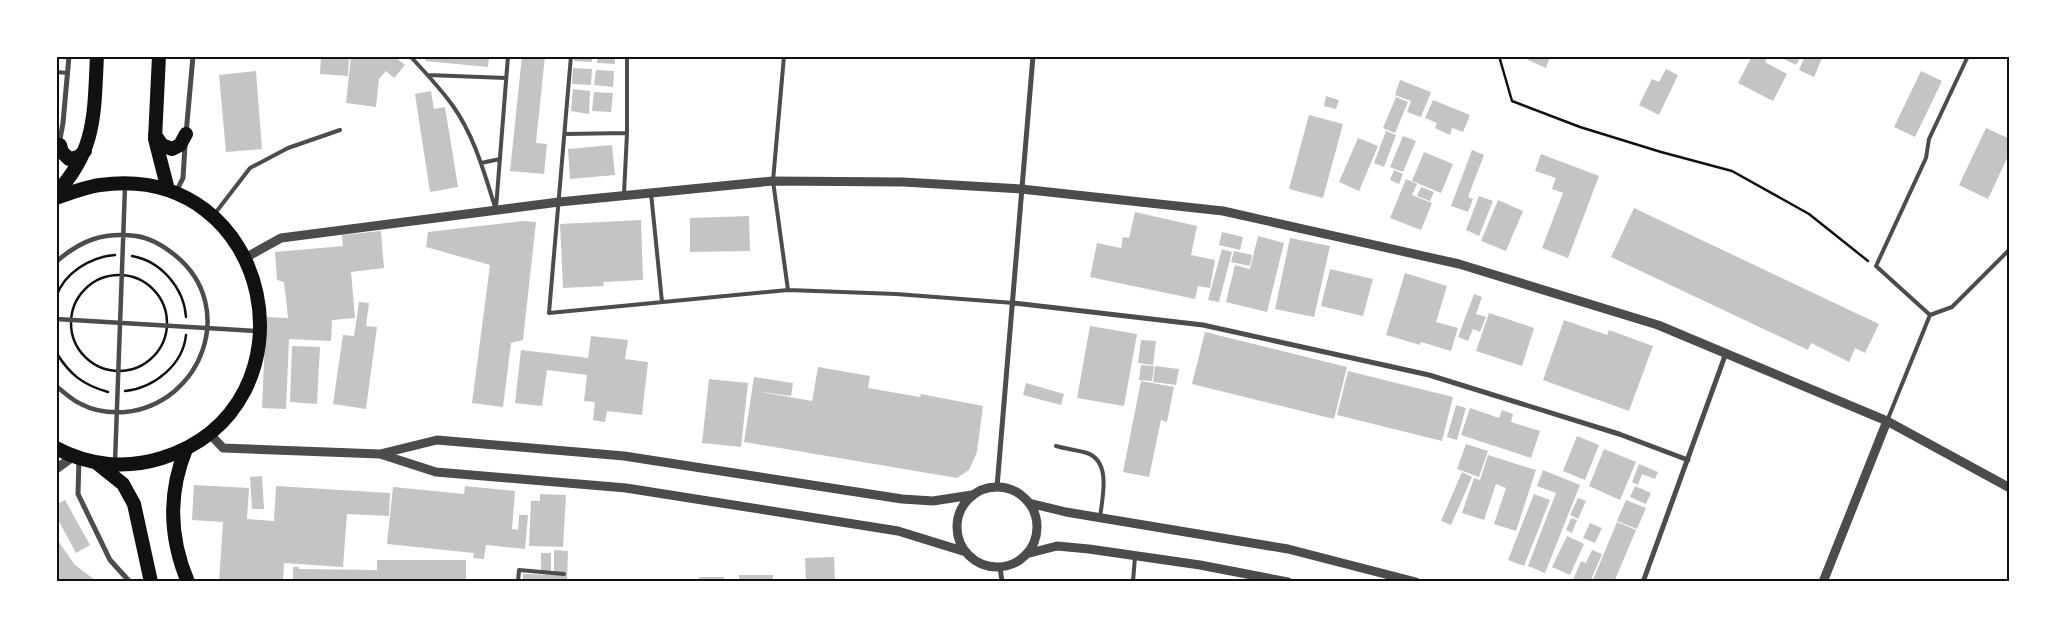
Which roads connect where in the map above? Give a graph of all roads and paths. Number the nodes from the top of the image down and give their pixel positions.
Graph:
1 (69, 56) edge
2 (97, 56) edge
3 (159, 56) edge
4 (193, 56) edge
5 (410, 56) edge
6 (508, 56) edge
7 (571, 56) edge
8 (627, 56) edge
9 (784, 56) edge
10 (1033, 56) edge
11 (1499, 56) edge
12 (1968, 56) edge
13 (56, 72) edge
14 (68, 73) junction
15 (428, 75) junction
16 (506, 78) junction
17 (340, 130) dead end
18 (186, 134) junction
19 (565, 134) junction
20 (627, 134) junction
21 (155, 135) junction
22 (60, 145) junction
23 (87, 148) junction
24 (56, 160) edge
25 (500, 160) junction
26 (481, 163) junction
27 (773, 181) junction
28 (125, 183) junction
29 (1021, 189) junction
30 (172, 191) junction
31 (56, 193) edge
32 (651, 193) junction
33 (624, 195) junction
34 (56, 198) edge
35 (559, 202) junction
36 (496, 210) junction
37 (213, 216) junction
38 (123, 234) junction
39 (2010, 249) edge
40 (122, 255) junction
41 (245, 258) junction
42 (56, 262) edge
43 (1876, 266) junction
44 (788, 290) junction
45 (56, 297) edge
46 (662, 302) junction
47 (1014, 303) junction
48 (1930, 315) junction
49 (56, 319) edge
50 (120, 323) junction
51 (186, 327) junction
52 (207, 328) junction
53 (261, 331) junction
54 (185, 340) dead end
55 (1726, 353) junction
56 (56, 386) edge
57 (117, 413) junction
58 (1887, 422) junction
59 (209, 432) junction
60 (1056, 446) dead end
61 (56, 448) edge
62 (186, 449) junction
63 (380, 454) junction
64 (76, 457) junction
65 (1688, 460) junction
66 (98, 464) junction
67 (115, 465) junction
68 (56, 469) edge
69 (997, 487) junction
70 (2010, 488) edge
71 (972, 496) junction
72 (1029, 503) junction
73 (1100, 518) junction
74 (966, 552) junction
75 (1026, 554) junction
76 (1135, 556) junction
77 (1000, 567) junction
78 (564, 574) dead end
79 (129, 581) edge
80 (151, 582) edge
81 (188, 582) edge
82 (518, 582) edge
83 (1002, 582) edge
84 (1132, 582) edge
85 (1288, 582) edge
86 (1416, 582) edge
87 (1643, 582) edge
88 (1824, 582) edge

1 - 14 street
2 - 23 highway
3 - 21 highway
4 - 18 street
5 - 15 lane
6 - 16 lane
7 - 19 lane
8 - 20 lane
9 - 27 lane
10 - 29 street
11 - 43 path
12 - 43 lane
13 - 14 lane
14 - 22 street
15 - 16 lane
15 - 26 lane
16 - 25 lane
17 - 37 lane
18 - 21 highway
18 - 30 street
19 - 20 lane
19 - 35 lane
20 - 33 lane
21 - 30 highway
22 - 23 highway
22 - 24 street
23 - 31 highway
25 - 26 lane
25 - 36 lane
26 - 36 lane
27 - 29 street
27 - 32 street
27 - 44 lane
28 - 30 highway
28 - 34 highway
28 - 38 street
29 - 47 street
29 - 55 street
30 - 37 highway
32 - 33 street
32 - 46 lane
33 - 35 street
35 - 36 street
35 - 46 lane
36 - 41 street
37 - 41 highway
38 - 40 street
38 - 42 street
38 - 52 street
39 - 48 lane
40 - 45 path
40 - 50 street
40 - 51 path
41 - 53 highway
43 - 48 lane
44 - 46 lane
44 - 47 lane
47 - 65 street
47 - 69 street
48 - 58 lane
49 - 50 street
50 - 51 street
50 - 57 street
51 - 52 street
51 - 54 path
52 - 53 street
52 - 57 street
53 - 59 highway
55 - 58 street
55 - 65 street
56 - 57 street
57 - 67 street
58 - 70 street
58 - 88 street
59 - 62 highway
59 - 63 street
60 - 73 lane
61 - 64 highway
62 - 67 highway
62 - 81 highway
63 - 71 street
63 - 74 street
64 - 66 highway
64 - 68 street
64 - 79 street
65 - 87 street
66 - 67 highway
66 - 80 highway
69 - 71 street
69 - 72 street
71 - 74 street
72 - 73 street
72 - 75 street
73 - 86 street
74 - 77 street
75 - 76 street
75 - 77 street
76 - 84 lane
76 - 85 street
77 - 83 street
78 - 82 lane

